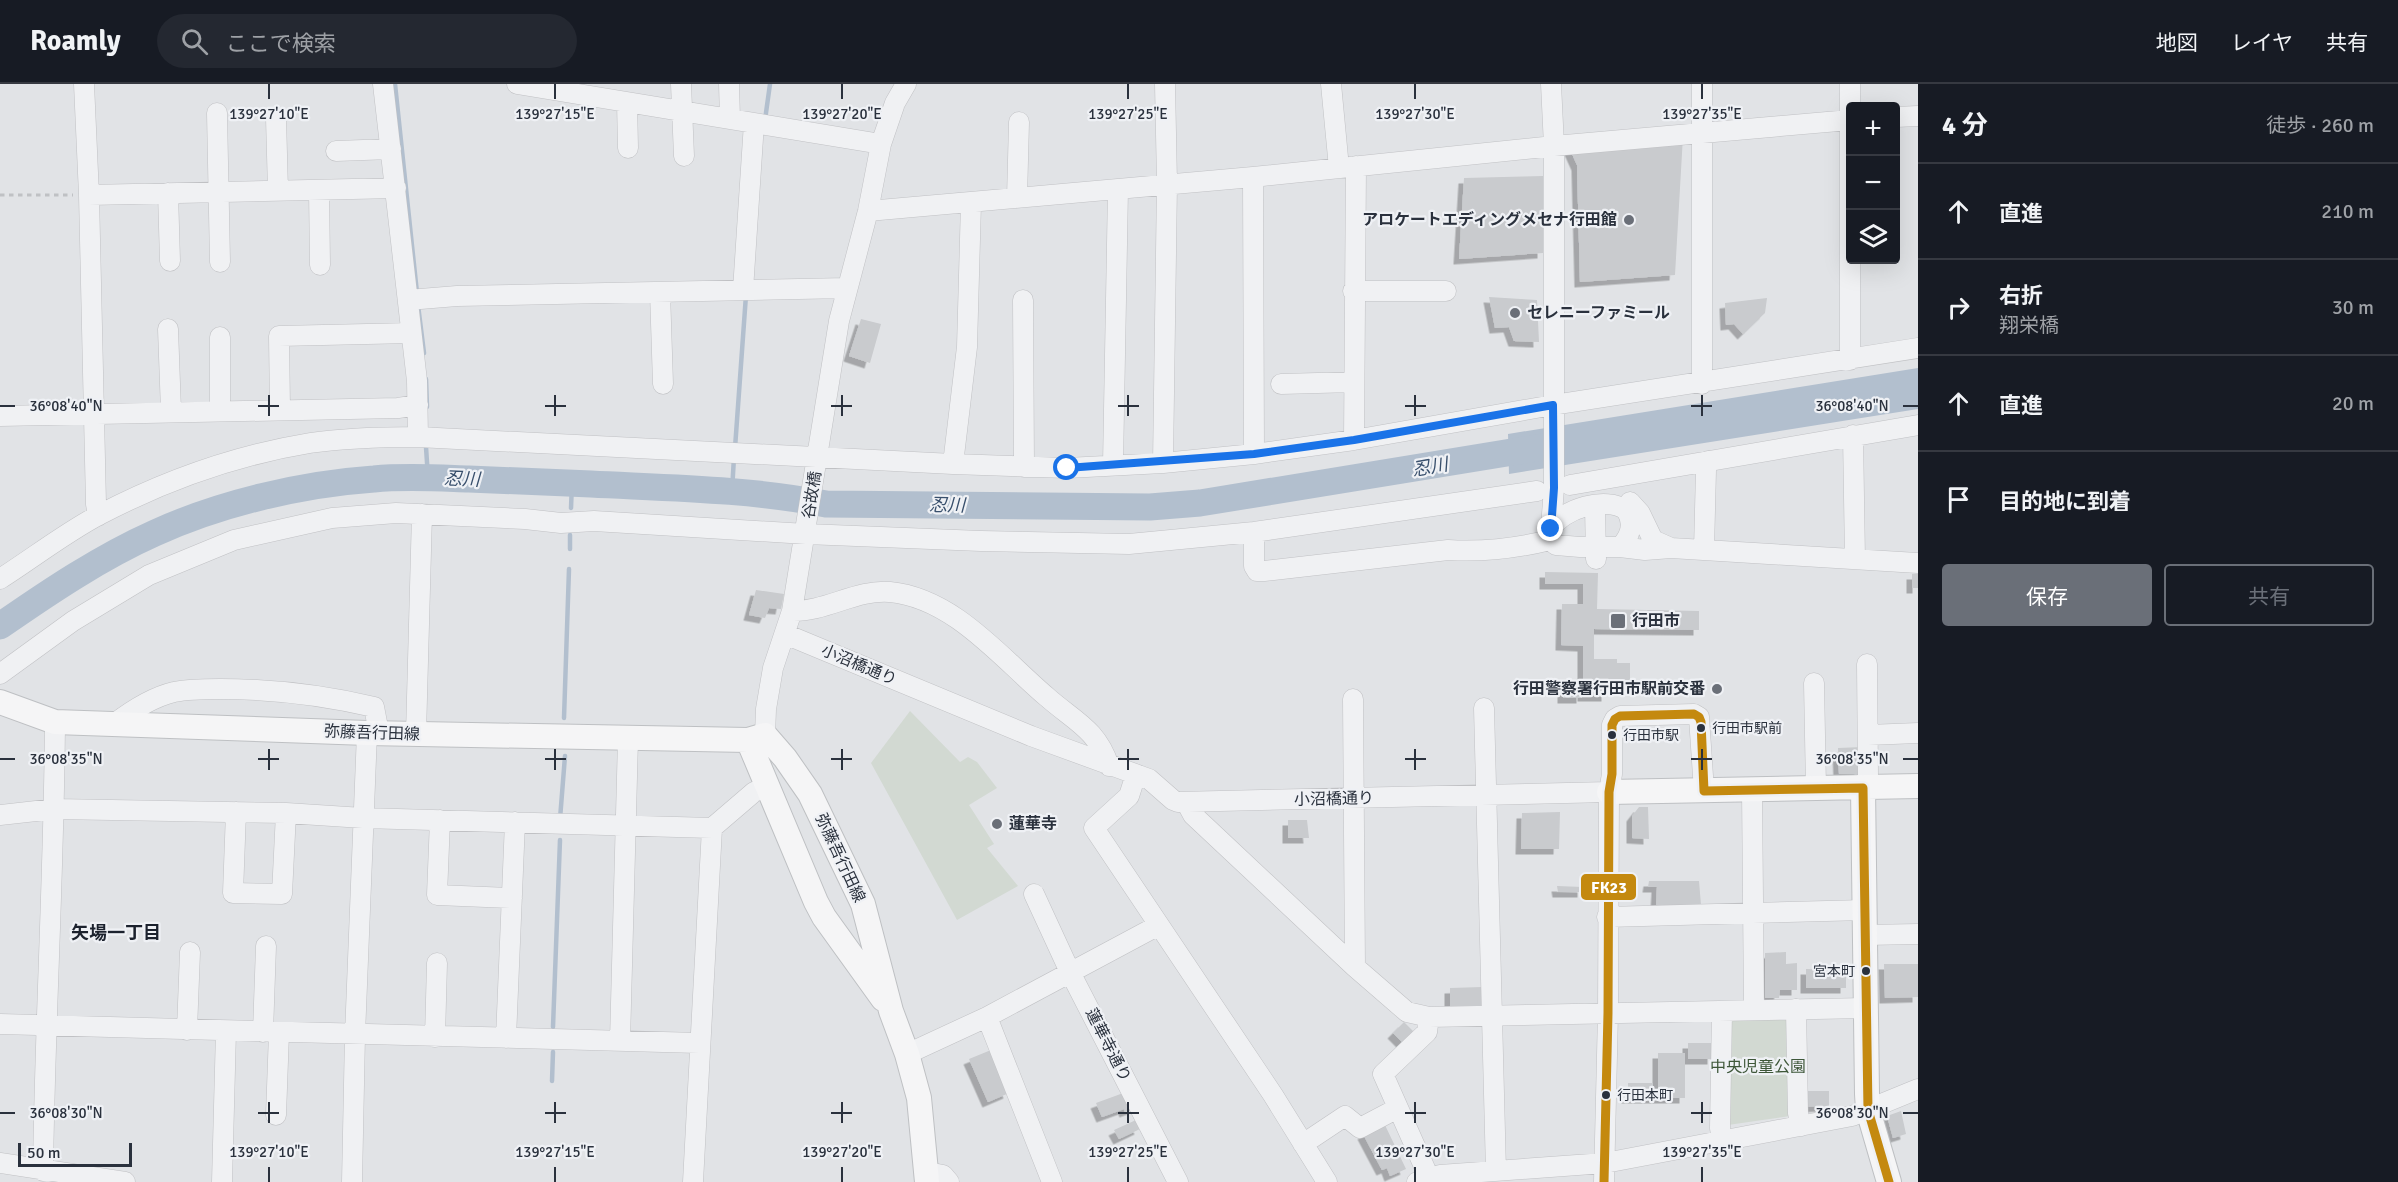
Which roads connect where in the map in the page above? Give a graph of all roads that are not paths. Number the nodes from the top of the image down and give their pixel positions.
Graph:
1 (84, 84) edge
2 (383, 84) edge
3 (517, 84) edge
4 (681, 84) edge
5 (729, 84) edge
6 (906, 84) edge
7 (1165, 84) edge
8 (1331, 84) edge
9 (1551, 84) edge
10 (1702, 84) edge
11 (1850, 84) edge
12 (582, 89) edge
13 (627, 102) junction
14 (1850, 102) edge
15 (682, 111) junction
16 (217, 112) dead end
17 (1918, 116) edge
18 (1900, 117) edge
19 (276, 118) dead end
20 (730, 119) junction
21 (1846, 120) edge
22 (1019, 122) dead end
23 (754, 123) junction
24 (1702, 134) junction
25 (881, 144) junction
26 (1554, 146) junction
27 (628, 148) dead end
28 (391, 149) junction
29 (336, 152) dead end
30 (684, 156) dead end
31 (1850, 156) edge
32 (1348, 167) junction
33 (1253, 177) junction
34 (1167, 183) junction
35 (396, 188) junction
36 (1118, 189) junction
37 (319, 190) junction
38 (278, 191) junction
39 (219, 192) junction
40 (168, 193) junction
41 (89, 195) junction
42 (1017, 198) junction
43 (971, 203) junction
44 (868, 211) junction
45 (170, 261) dead end
46 (220, 262) dead end
47 (321, 265) dead end
48 (847, 288) junction
49 (743, 290) junction
50 (1353, 291) junction
51 (1446, 291) dead end
52 (660, 292) junction
53 (408, 300) junction
54 (1023, 300) dead end
55 (168, 328) dead end
56 (411, 333) junction
57 (220, 338) dead end
58 (1918, 348) edge
59 (1850, 360) junction
60 (1354, 382) junction
61 (663, 384) dead end
62 (1281, 384) dead end
63 (1702, 384) junction
64 (418, 405) junction
65 (1553, 408) junction
66 (280, 409) junction
67 (220, 410) junction
68 (171, 411) junction
69 (94, 413) junction
70 (0, 416) edge
71 (1918, 424) edge
72 (1853, 435) junction
73 (418, 437) junction
74 (1354, 440) junction
75 (1254, 454) junction
76 (818, 459) junction
77 (1708, 461) junction
78 (1164, 463) junction
79 (953, 464) junction
80 (1113, 465) junction
81 (1024, 467) junction
82 (1554, 487) junction
83 (1593, 506) junction
84 (422, 514) junction
85 (98, 516) junction
86 (806, 531) junction
87 (1254, 532) junction
88 (1551, 537) junction
89 (1620, 547) junction
90 (1671, 548) junction
91 (1644, 550) junction
92 (1704, 550) junction
93 (1596, 553) junction
94 (1855, 559) junction
95 (1918, 563) edge
96 (0, 579) edge
97 (792, 612) junction
98 (785, 634) junction
99 (1867, 664) dead end
100 (0, 674) edge
101 (1814, 683) dead end
102 (1353, 699) dead end
103 (0, 702) edge
104 (1484, 708) dead end
105 (55, 722) junction
106 (114, 724) junction
107 (373, 733) junction
108 (1918, 733) edge
109 (416, 734) junction
110 (1868, 735) junction
111 (757, 737) junction
112 (628, 740) junction
113 (1109, 766) junction
114 (1136, 774) junction
115 (767, 786) junction
116 (1918, 786) edge
117 (1816, 788) junction
118 (1863, 788) junction
119 (1752, 790) junction
120 (1704, 791) junction
121 (1609, 792) junction
122 (1485, 795) junction
123 (1354, 799) junction
124 (1186, 802) junction
125 (54, 809) junction
126 (236, 812) junction
127 (286, 813) junction
128 (0, 815) edge
129 (363, 818) junction
130 (440, 820) junction
131 (515, 822) junction
132 (626, 825) junction
133 (712, 828) junction
134 (1034, 894) dead end
135 (512, 898) junction
136 (1865, 910) junction
137 (1752, 914) junction
138 (1607, 917) junction
139 (1159, 925) junction
140 (1918, 934) edge
141 (1865, 935) junction
142 (266, 946) dead end
143 (190, 952) dead end
144 (437, 963) dead end
145 (1355, 967) junction
146 (1070, 972) junction
147 (1866, 1008) junction
148 (1796, 1009) junction
149 (1754, 1010) junction
150 (891, 1011) junction
151 (1722, 1011) junction
152 (1608, 1013) junction
153 (1492, 1016) junction
154 (987, 1017) junction
155 (1429, 1017) junction
156 (0, 1024) edge
157 (45, 1025) junction
158 (187, 1030) junction
159 (226, 1031) junction
160 (271, 1032) junction
161 (355, 1035) junction
162 (435, 1037) junction
163 (506, 1038) junction
164 (620, 1041) junction
165 (699, 1043) junction
166 (907, 1054) junction
167 (1918, 1089) edge
168 (1398, 1108) junction
169 (1868, 1110) junction
170 (276, 1115) dead end
171 (1801, 1126) junction
172 (1722, 1140) junction
173 (1303, 1144) junction
174 (0, 1163) edge
175 (43, 1171) junction
176 (1496, 1171) junction
177 (1604, 1173) edge
178 (927, 1177) edge
179 (1426, 1181) edge
180 (125, 1182) edge
181 (222, 1182) edge
182 (352, 1182) edge
183 (693, 1182) edge
184 (949, 1182) edge
185 (1052, 1182) edge
186 (1178, 1182) edge
187 (1327, 1182) edge
188 (1889, 1182) edge

1 - 41 street
2 - 28 street
3 - 12 street
4 - 15 street
5 - 20 street
6 - 25 street, 谷故橋
7 - 34 street
8 - 32 street
9 - 26 street
10 - 24 street
11 - 14 street
12 - 13 street
13 - 15 street
13 - 27 street
15 - 20 street
15 - 30 street
16 - 39 street
17 - 18 street
19 - 38 street
20 - 23 street
21 - 24 street
22 - 42 street
23 - 25 street
23 - 49 street
24 - 26 street
24 - 63 street
25 - 44 street, 谷故橋
26 - 32 street
26 - 65 street
28 - 29 street
28 - 35 street
31 - 59 street
32 - 33 street
32 - 50 street
33 - 34 street
33 - 75 street
34 - 36 street
34 - 78 street
35 - 37 street
35 - 53 street
36 - 42 street
36 - 80 street
37 - 38 street
37 - 47 street
38 - 39 street
39 - 40 street
39 - 46 street
40 - 41 street
40 - 45 street
41 - 69 street
42 - 43 street
43 - 44 street
43 - 79 street
44 - 48 street, 谷故橋
48 - 49 street
48 - 76 street, 谷故橋
49 - 52 street
50 - 51 street
50 - 60 street
52 - 53 street
52 - 61 street
53 - 56 street
54 - 81 street
55 - 68 street
56 - 64 street
56 - 66 street
57 - 67 street
58 - 59 street
59 - 63 street
60 - 62 street
60 - 74 street
63 - 65 street
64 - 66 street
64 - 73 street
65 - 74 street
65 - 82 street
66 - 67 street
67 - 68 street
68 - 69 street
69 - 70 street
69 - 85 street
71 - 72 street
72 - 77 street
72 - 94 street
73 - 76 street
73 - 85 street
74 - 75 street
75 - 78 street
76 - 79 street
76 - 86 street, 谷故橋
77 - 82 street
77 - 92 street
78 - 80 street
79 - 81 street
80 - 81 street
82 - 83 street
82 - 87 street
82 - 88 street
83 - 88 street
83 - 89 street
83 - 90 street
83 - 93 street
84 - 86 street
84 - 100 street
84 - 109 street
85 - 96 street
86 - 87 street
86 - 97 street, 谷故橋
87 - 88 street
88 - 93 street
89 - 91 street
89 - 93 street
90 - 91 street
90 - 92 street
91 - 93 street
92 - 94 street
94 - 95 street
97 - 98 street, 谷故橋
97 - 113 street
98 - 111 street, 谷故橋
98 - 113 street, 小沼橋通り
99 - 110 street
101 - 117 street
102 - 123 street
103 - 105 main road, 弥藤吾行田線
104 - 122 street
105 - 106 main road, 弥藤吾行田線
105 - 125 street
106 - 107 main road, 弥藤吾行田線
106 - 107 street
107 - 109 main road, 弥藤吾行田線
107 - 129 street
108 - 110 street
109 - 112 main road, 弥藤吾行田線
110 - 118 street
111 - 112 main road, 弥藤吾行田線
111 - 115 main road, 弥藤吾行田線
111 - 150 main road, 弥藤吾行田線
112 - 132 street
113 - 114 street, 小沼橋通り
114 - 124 street, 小沼橋通り
114 - 139 street
115 - 133 street
115 - 150 main road, 弥藤吾行田線
116 - 118 main road, 小沼橋通り
117 - 118 main road, 小沼橋通り
117 - 119 main road, 小沼橋通り
118 - 136 main road
119 - 120 main road, 小沼橋通り
119 - 137 street
120 - 121 main road, 小沼橋通り
120 - 121 street
121 - 122 street, 小沼橋通り
121 - 138 street
122 - 123 street, 小沼橋通り
122 - 153 street
123 - 124 street, 小沼橋通り
123 - 145 street
124 - 145 street
125 - 126 street
125 - 128 street
125 - 157 street
126 - 127 street
126 - 127 street
127 - 129 street
129 - 130 street
129 - 161 street
130 - 131 street
130 - 135 street
131 - 132 street
131 - 135 street
132 - 133 street
132 - 164 street
133 - 165 street
134 - 146 street, 蓮華寺通り
135 - 163 street
136 - 137 street
136 - 141 main road
137 - 138 street
137 - 149 street
138 - 152 street
139 - 146 street
139 - 173 street
140 - 141 street
141 - 147 main road
142 - 160 street
143 - 158 street
144 - 162 street
145 - 155 street
146 - 154 street
146 - 186 street, 蓮華寺通り
147 - 148 street
147 - 169 main road
148 - 149 street
148 - 171 street
149 - 151 street
150 - 166 main road, 弥藤吾行田線
151 - 152 street
151 - 172 street
152 - 153 street
152 - 177 street
153 - 155 street
153 - 176 street
154 - 166 street
154 - 185 street
155 - 168 street
156 - 157 street
157 - 158 street
157 - 175 street
158 - 159 street
159 - 160 street
159 - 181 street
160 - 161 street
160 - 170 street
161 - 162 street
161 - 182 street
162 - 163 street
163 - 164 street
164 - 165 street
165 - 183 street
166 - 178 main road, 弥藤吾行田線
167 - 169 street
168 - 173 street
168 - 179 street
169 - 171 street
169 - 188 main road
171 - 172 street
172 - 177 street
173 - 187 street
174 - 175 street
175 - 180 street
176 - 177 street
176 - 179 street
178 - 184 street

